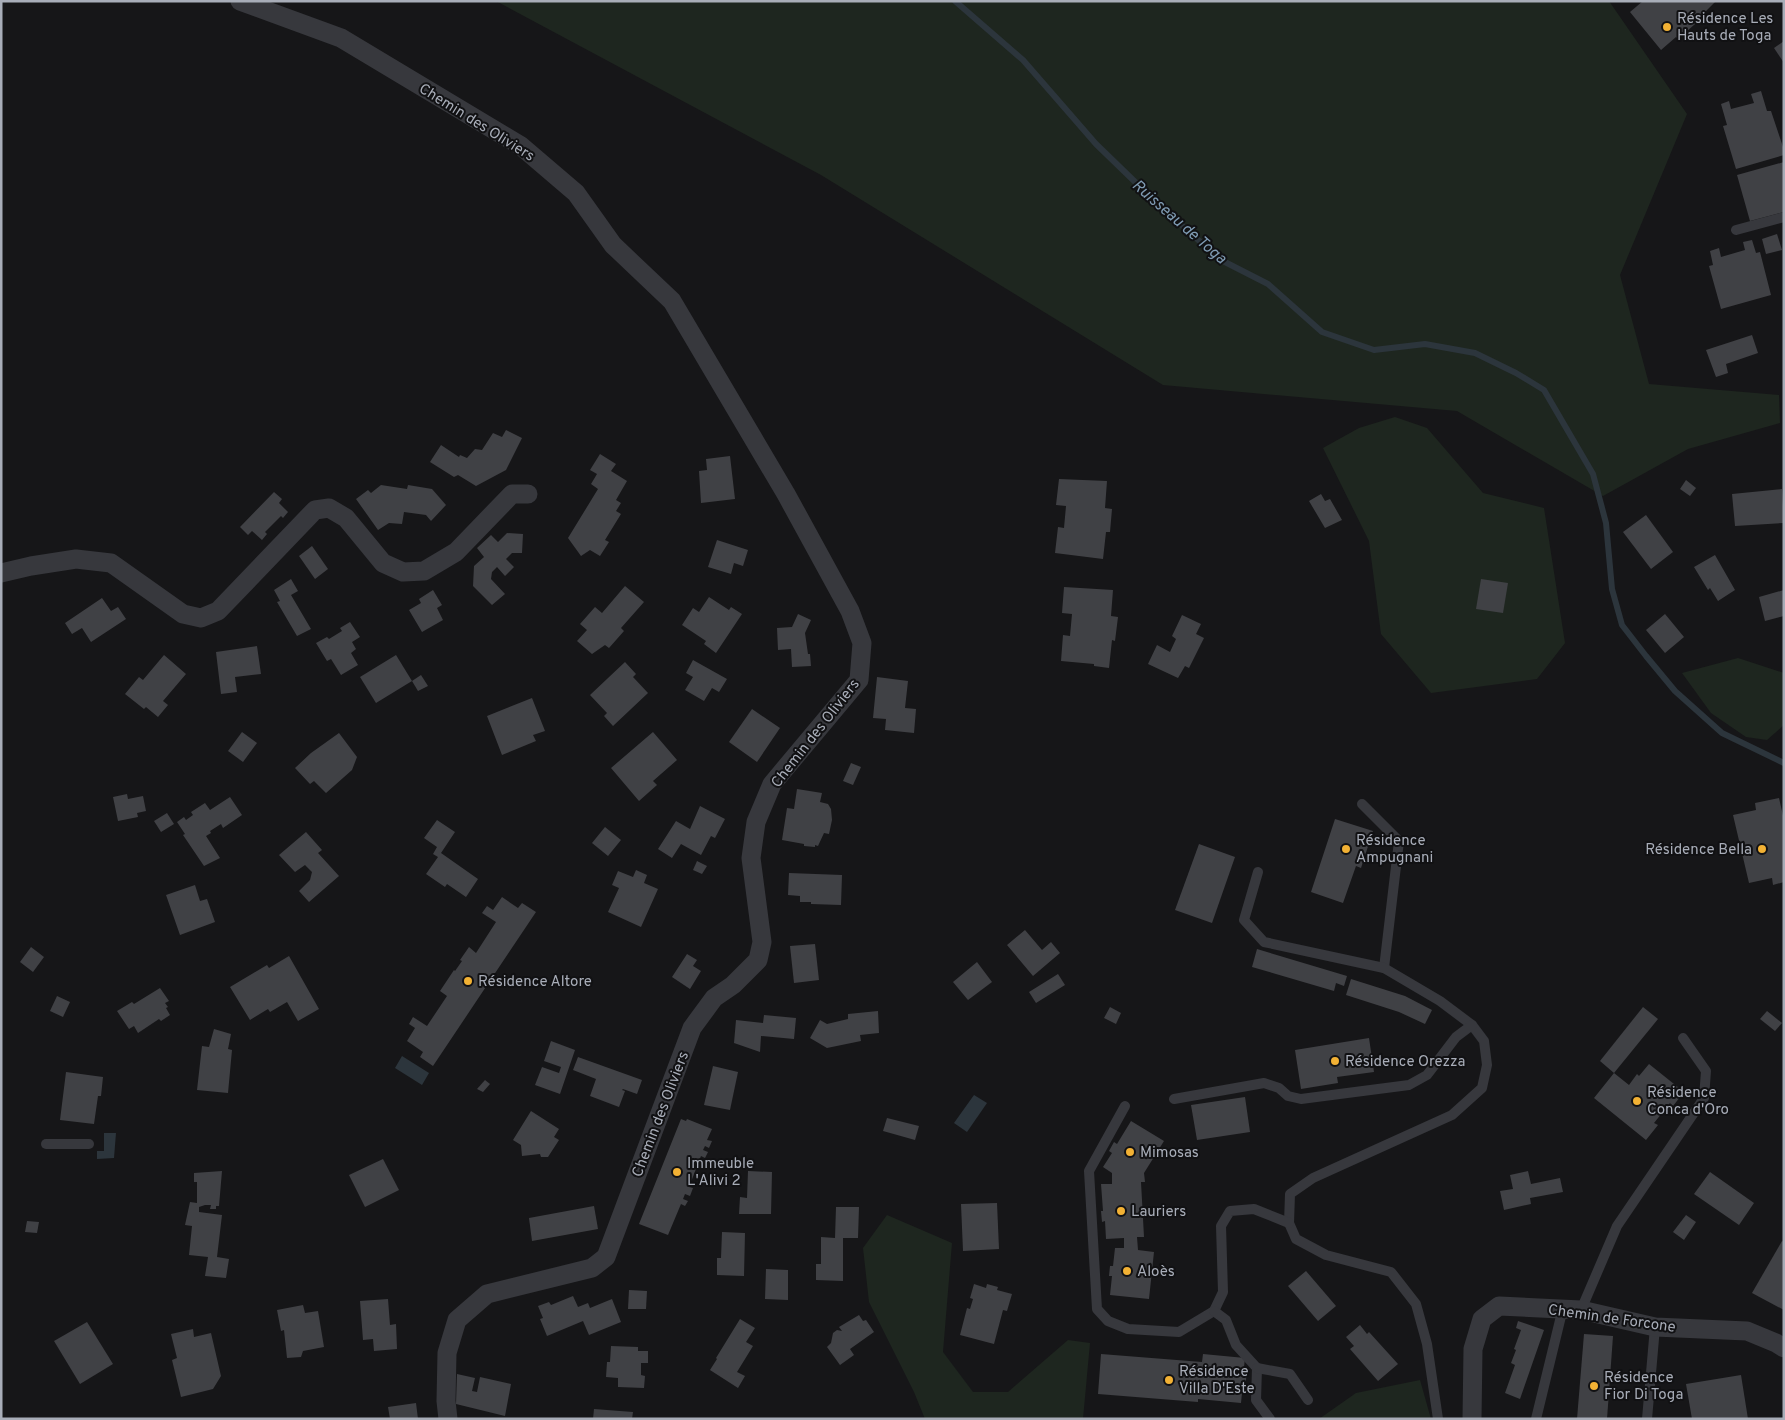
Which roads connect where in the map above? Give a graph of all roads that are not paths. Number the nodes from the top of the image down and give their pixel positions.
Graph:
1 (240, 1) edge
2 (1784, 217) edge
3 (1736, 230) dead end
4 (528, 494) dead end
5 (1, 573) edge
6 (1362, 804) dead end
7 (1258, 872) dead end
8 (1384, 968) junction
9 (1472, 1025) junction
10 (1683, 1038) dead end
11 (1174, 1099) dead end
12 (1125, 1106) dead end
13 (46, 1144) dead end
14 (89, 1144) dead end
15 (1289, 1223) junction
16 (1572, 1309) junction
17 (1214, 1311) junction
18 (1655, 1327) junction
19 (1784, 1348) edge
20 (1257, 1368) junction
21 (1308, 1400) dead end
22 (448, 1419) edge
23 (1270, 1419) edge
24 (1438, 1419) edge
25 (1472, 1419) edge
26 (1536, 1419) edge
27 (1647, 1419) edge

1 - 22 street, Chemin des Oliviers
2 - 3 lane
4 - 5 street
6 - 8 lane
7 - 8 lane
8 - 9 lane
9 - 11 lane
9 - 15 lane
10 - 16 lane
12 - 17 lane
13 - 14 lane
15 - 17 lane
15 - 24 lane
16 - 18 street, Chemin de Forcone
16 - 25 street, Chemin de Forcone
16 - 26 lane
17 - 20 lane
18 - 19 street, Chemin de Forcone
18 - 27 lane
20 - 21 lane
20 - 23 lane

